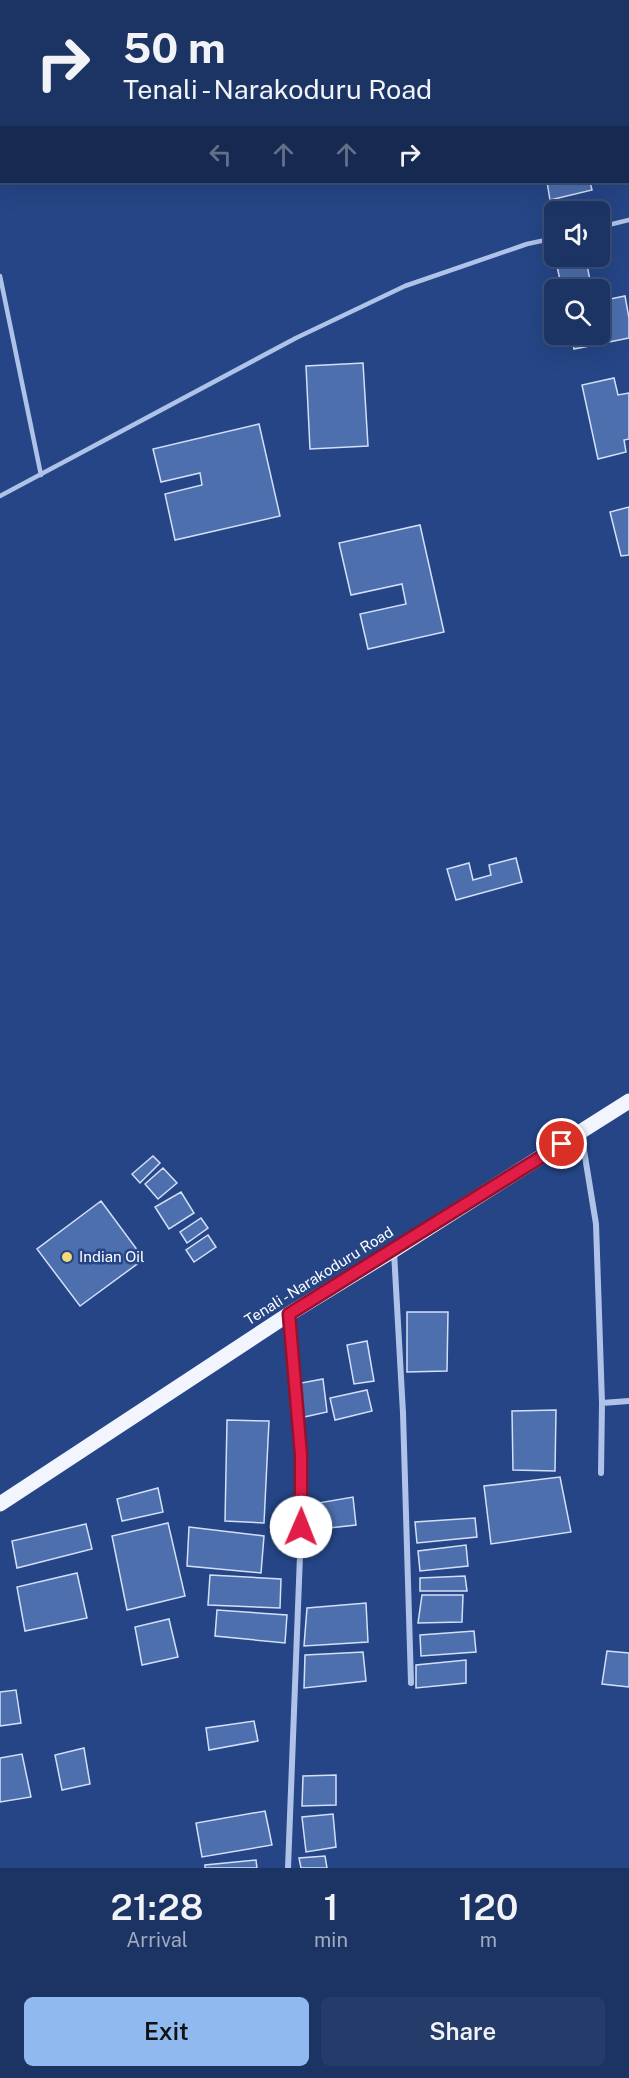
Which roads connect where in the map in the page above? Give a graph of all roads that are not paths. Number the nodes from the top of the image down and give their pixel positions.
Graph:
1 (629, 220) edge
2 (610, 225) edge
3 (544, 240) edge
4 (0, 276) edge
5 (41, 475) junction
6 (0, 496) edge
7 (629, 1101) edge
8 (581, 1132) junction
9 (394, 1250) junction
10 (289, 1314) junction
11 (629, 1401) edge
12 (602, 1403) junction
13 (601, 1473) dead end
14 (0, 1504) edge
15 (411, 1683) dead end
16 (288, 1868) edge

1 - 2 lane
3 - 5 lane
4 - 5 lane
5 - 6 lane
7 - 8 main road, Tenali - Narakoduru Road
8 - 9 main road, Tenali - Narakoduru Road
8 - 12 street
9 - 10 main road, Tenali - Narakoduru Road
9 - 15 street
10 - 14 main road, Tenali - Narakoduru Road
10 - 16 street
11 - 12 street
12 - 13 street

